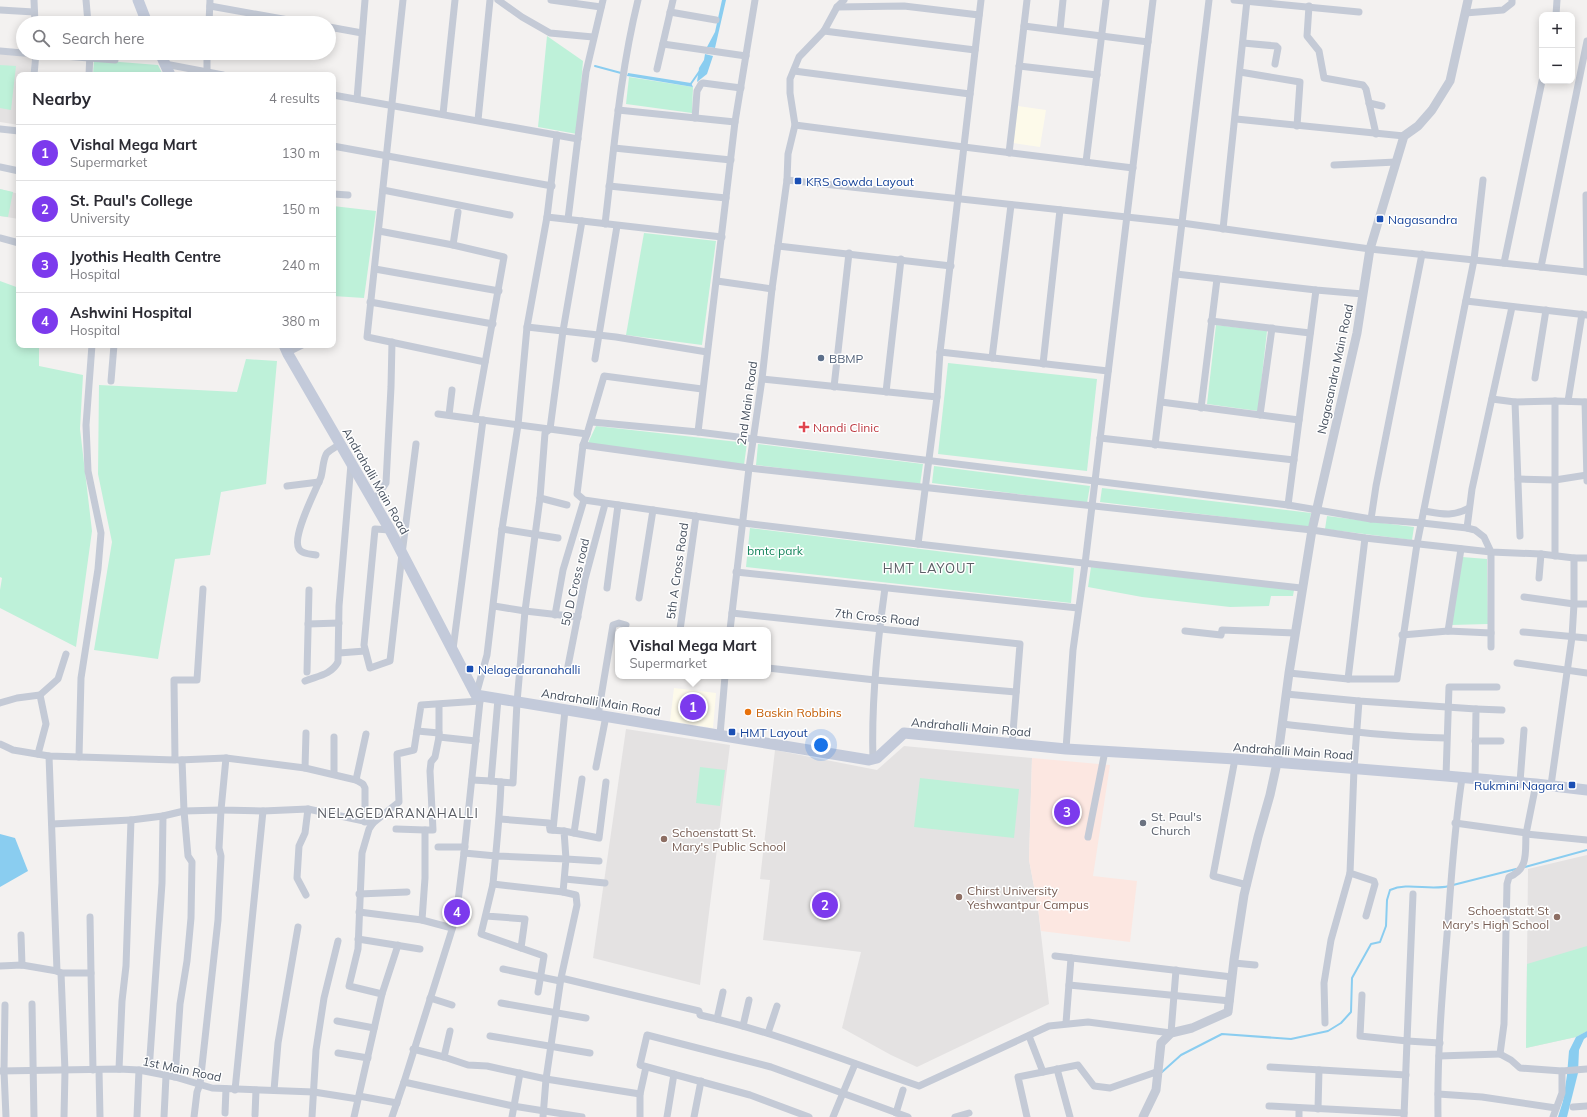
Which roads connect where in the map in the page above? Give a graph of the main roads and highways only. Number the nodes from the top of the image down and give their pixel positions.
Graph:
1 (138, 0) edge
2 (144, 16) edge
3 (163, 60) edge
4 (169, 72) edge
5 (286, 348) edge
6 (1587, 790) edge

1 - 2 main road
3 - 4 main road
5 - 6 main road, Andrahalli Main Road

